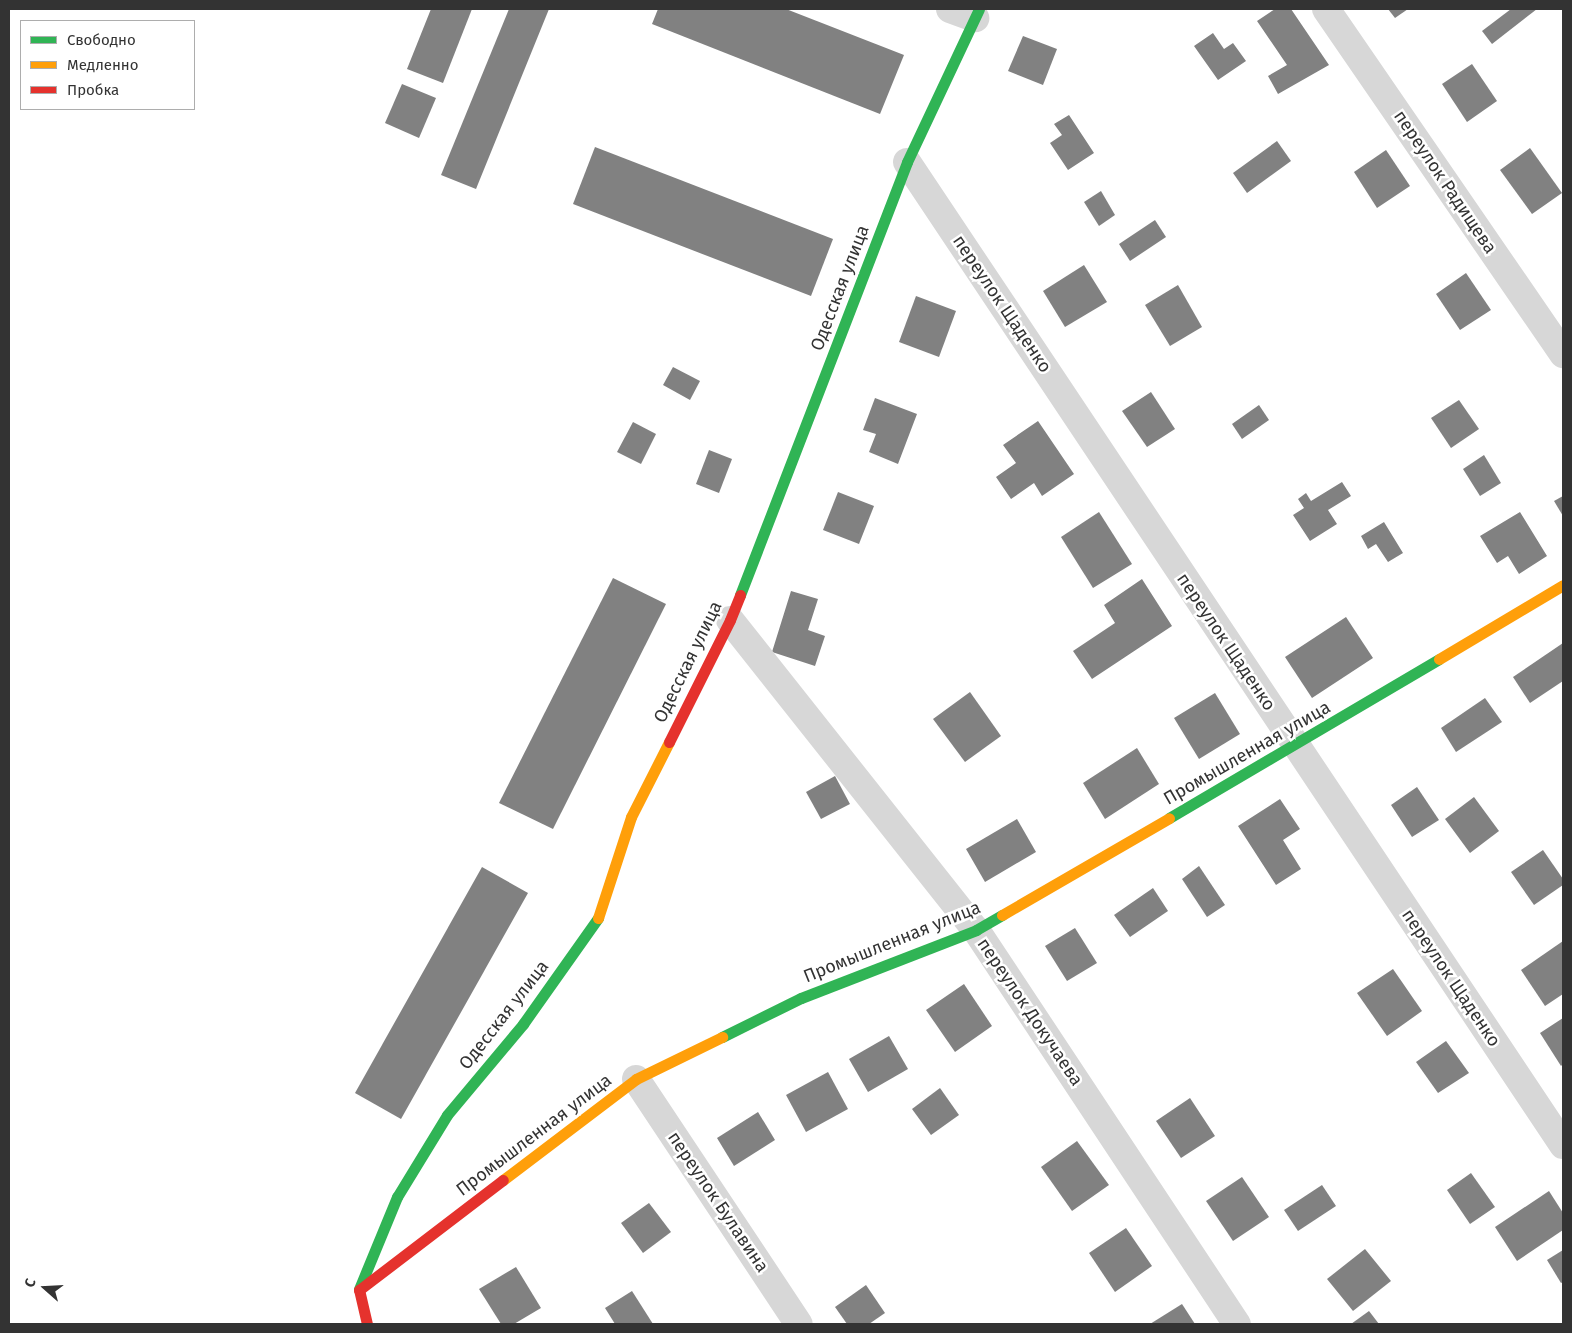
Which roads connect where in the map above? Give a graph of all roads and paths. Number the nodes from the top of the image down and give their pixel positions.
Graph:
1 (1326, 9) edge
2 (968, 12) edge
3 (907, 162) junction
4 (1563, 354) edge
5 (1563, 585) edge
6 (730, 620) junction
7 (1295, 746) junction
8 (976, 930) junction
9 (636, 1079) junction
10 (1563, 1145) edge
11 (359, 1290) junction
12 (366, 1324) edge
13 (799, 1324) edge
14 (1237, 1324) edge

1 - 4 street, переулок Радищева
2 - 3 street, Одесская улица
3 - 6 street, Одесская улица
3 - 7 street, переулок Щаденко
5 - 7 street, Промышленная улица
6 - 8 street, переулок Докучаева
6 - 11 street, Одесская улица
7 - 8 street, Промышленная улица
7 - 10 street, переулок Щаденко
8 - 9 street, Промышленная улица
8 - 14 street, переулок Докучаева
9 - 11 street, Промышленная улица
9 - 13 street, переулок Булавина
11 - 12 street

